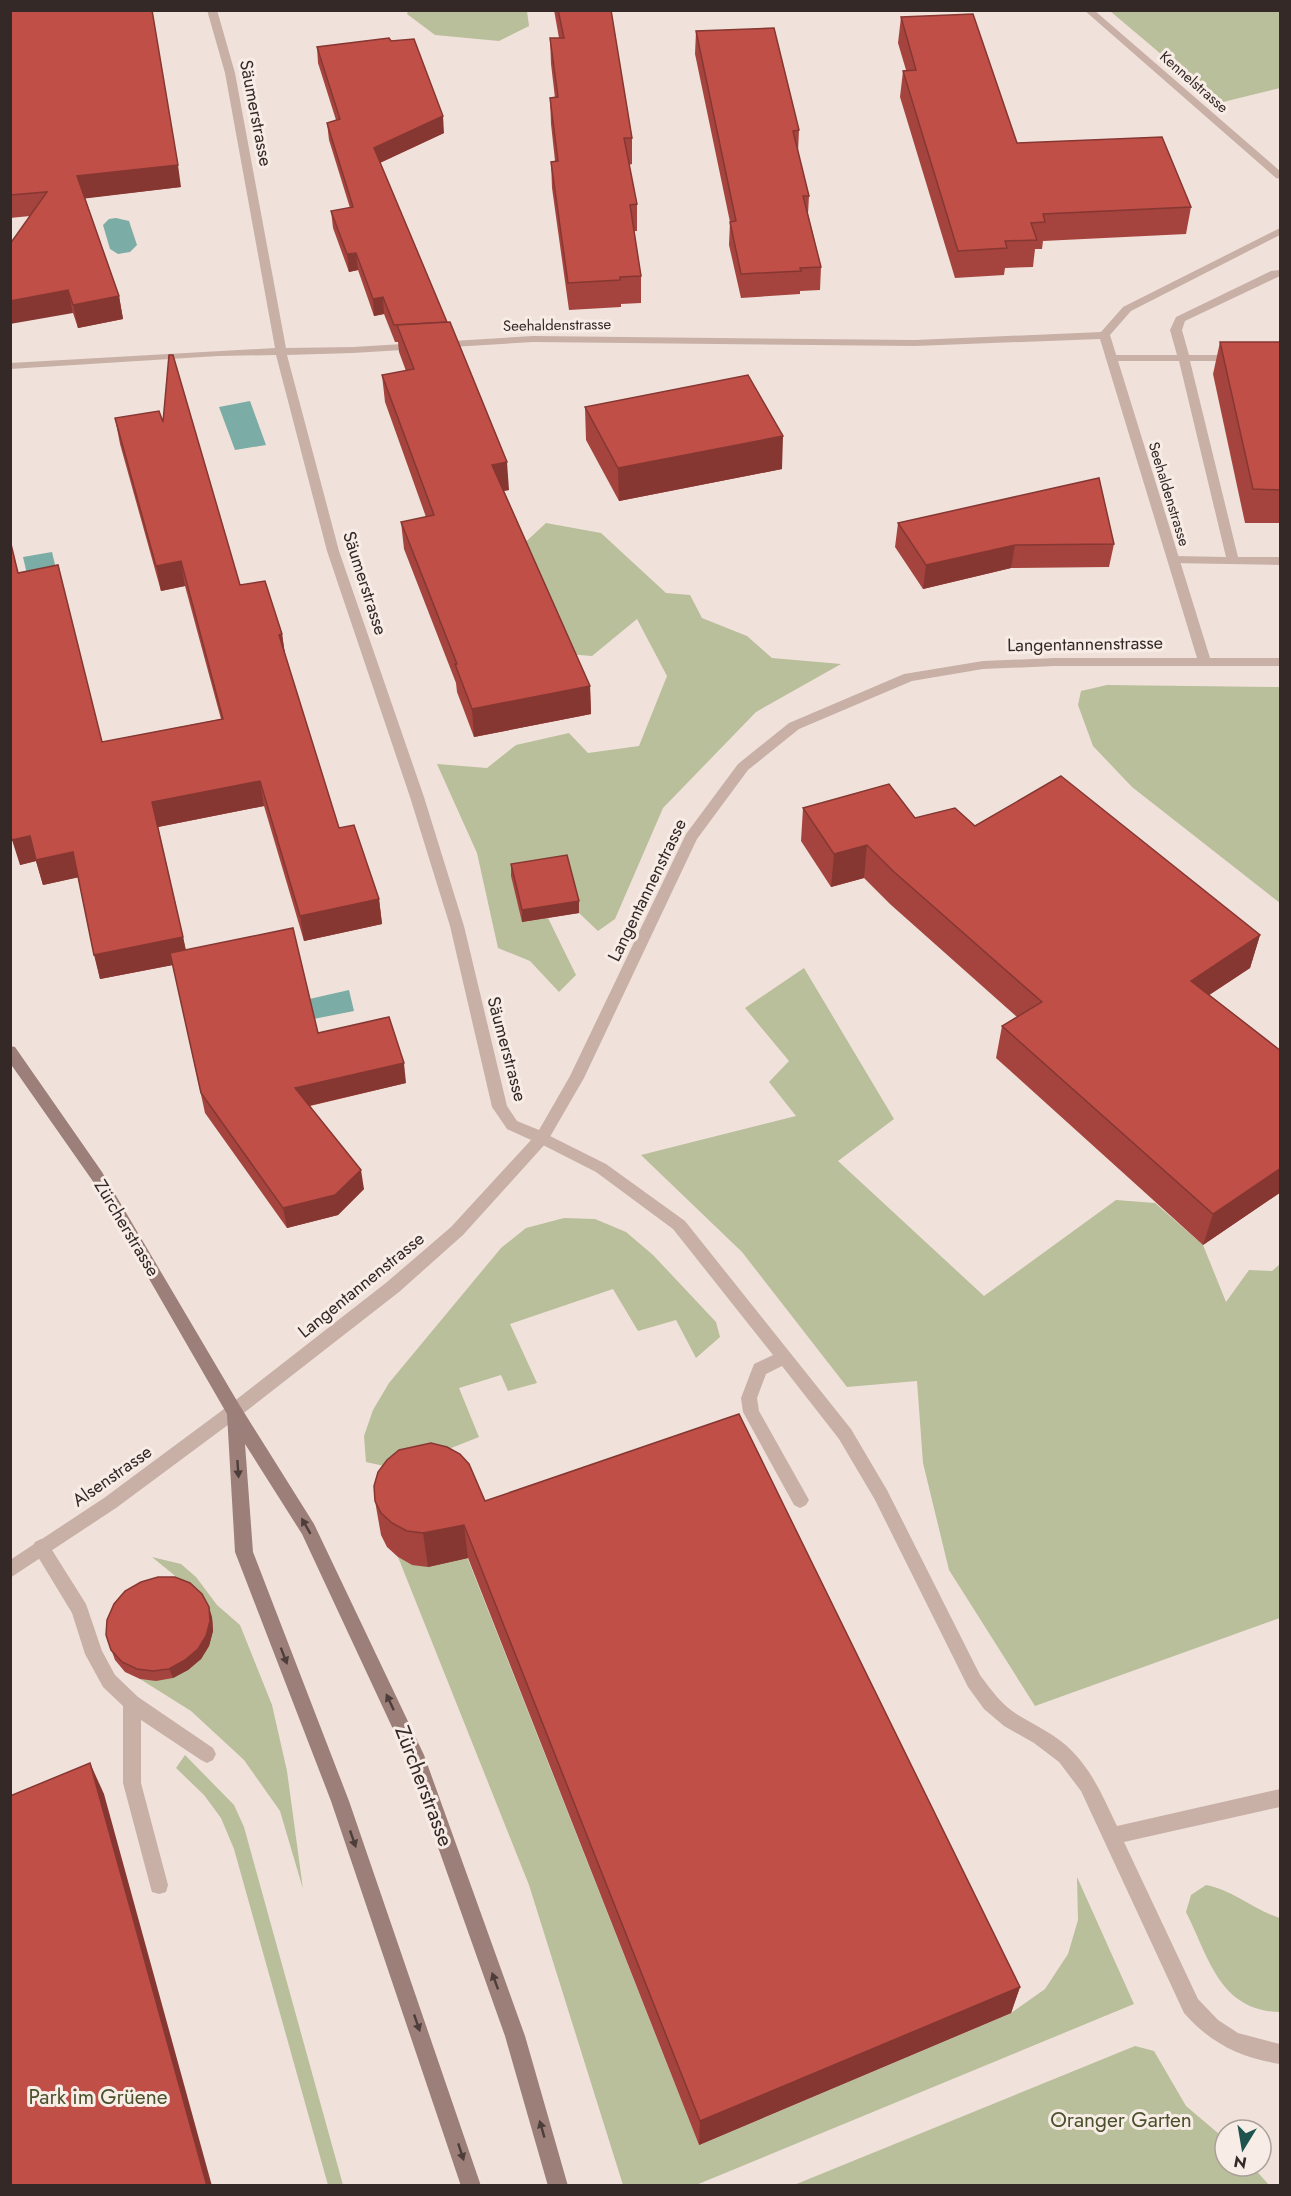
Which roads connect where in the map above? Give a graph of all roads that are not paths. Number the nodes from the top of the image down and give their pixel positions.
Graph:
1 (212, 10) edge
2 (1088, 10) edge
3 (1281, 177) edge
4 (1281, 231) edge
5 (1281, 273) edge
6 (1104, 335) junction
7 (281, 352) junction
8 (1111, 358) junction
9 (1184, 358) junction
10 (1248, 358) edge
11 (10, 366) edge
12 (1174, 560) junction
13 (1233, 561) junction
14 (1281, 561) edge
15 (1205, 662) junction
16 (1281, 663) edge
17 (10, 1051) edge
18 (542, 1138) junction
19 (784, 1357) junction
20 (234, 1411) junction
21 (800, 1500) dead end
22 (40, 1547) junction
23 (10, 1570) edge
24 (132, 1703) junction
25 (207, 1754) dead end
26 (1281, 1798) edge
27 (1112, 1836) junction
28 (159, 1885) dead end
29 (1281, 2054) edge
30 (471, 2186) edge
31 (558, 2186) edge

1 - 7 street, Säumerstrasse
2 - 3 street, Kennelstrasse
4 - 6 street
5 - 9 street
6 - 7 street, Seehaldenstrasse
6 - 8 street, Seehaldenstrasse
7 - 11 street, Seehaldenstrasse
7 - 18 street, Säumerstrasse
8 - 9 street
8 - 12 street, Seehaldenstrasse
9 - 10 street
9 - 13 street
12 - 13 street
12 - 15 street, Seehaldenstrasse
13 - 14 street
15 - 16 street, Langentannenstrasse
15 - 18 street, Langentannenstrasse
17 - 20 main road, Zürcherstrasse
18 - 19 street, Säumerstrasse
18 - 20 street, Langentannenstrasse
19 - 21 street
19 - 27 street, Säumerstrasse
20 - 22 street, Alsenstrasse
20 -> 30 main road, Zürcherstrasse
31 -> 20 main road, Zürcherstrasse
22 - 23 street, Alsenstrasse
22 - 24 street
24 - 25 street
24 - 28 street
26 - 27 street
27 - 29 street, Säumerstrasse

